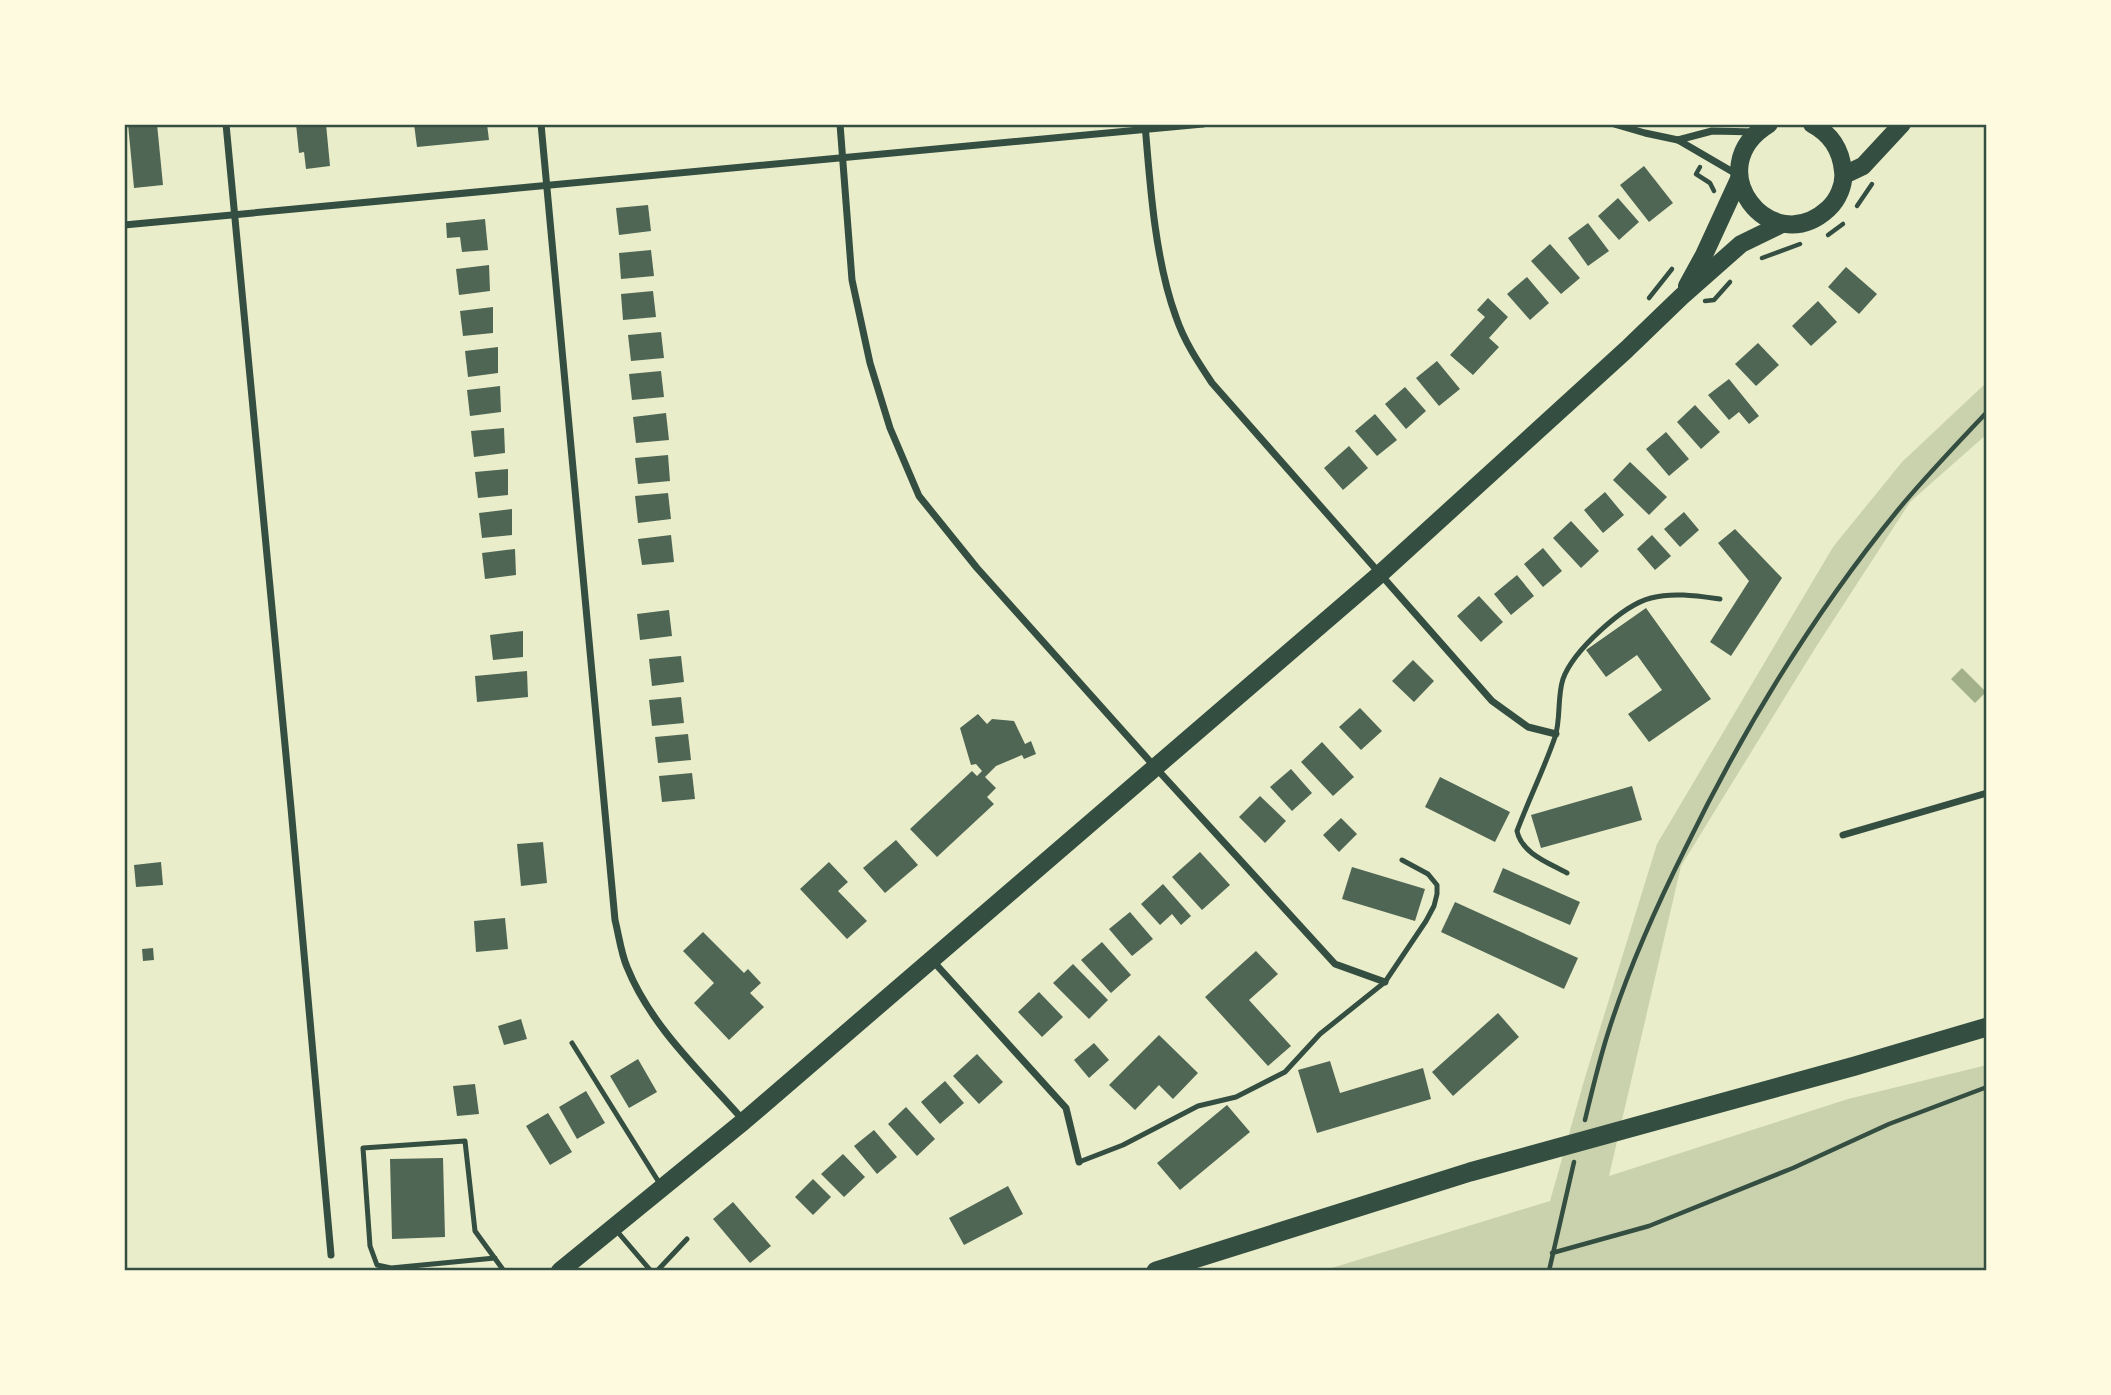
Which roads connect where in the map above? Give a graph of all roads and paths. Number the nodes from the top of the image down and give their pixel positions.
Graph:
1 (226, 124) edge
2 (541, 124) edge
3 (840, 124) edge
4 (1203, 124) edge
5 (1614, 124) edge
6 (1902, 124) edge
7 (1825, 126) edge
8 (1145, 127) edge
9 (1763, 128) edge
10 (1678, 139) junction
11 (844, 157) junction
12 (1702, 164) dead end
13 (1844, 175) junction
14 (1739, 178) junction
15 (547, 185) junction
16 (1711, 199) dead end
17 (235, 214) junction
18 (1782, 224) junction
19 (124, 225) edge
20 (1679, 259) dead end
21 (1681, 297) junction
22 (1641, 307) dead end
23 (1987, 412) edge
24 (1380, 574) junction
25 (1720, 599) dead end
26 (1556, 734) junction
27 (1155, 767) junction
28 (1987, 793) edge
29 (1843, 835) dead end
30 (1402, 860) dead end
31 (1567, 873) dead end
32 (932, 959) junction
33 (1385, 982) junction
34 (1987, 1027) edge
35 (572, 1043) dead end
36 (1987, 1087) edge
37 (1591, 1096) dead end
38 (744, 1121) junction
39 (1079, 1162) joint
40 (662, 1187) junction
41 (1564, 1200) dead end
42 (614, 1227) junction
43 (687, 1239) dead end
44 (1552, 1253) junction
45 (331, 1255) dead end
46 (495, 1258) junction
47 (643, 1261) junction
48 (636, 1267) dead end
49 (504, 1271) edge
50 (560, 1271) edge
51 (651, 1271) edge
52 (656, 1271) edge
53 (1156, 1271) edge
54 (1549, 1271) edge

1 - 17 street
2 - 15 street
3 - 11 street
4 - 8 street
5 - 10 street
6 - 13 main road
7 - 13 main road
8 - 11 street
8 - 24 street
9 - 10 street
9 - 14 main road
10 - 14 street
11 - 15 street
11 - 27 street
12 - 16 path
13 - 18 main road
14 - 18 main road
14 - 21 main road
15 - 17 street
15 - 38 street
17 - 19 street
17 - 45 street
18 - 21 main road
20 - 22 path
21 - 24 main road
23 - 37 path
24 - 26 street
24 - 27 main road
25 - 26 lane
26 - 31 lane
27 - 32 main road
27 - 33 street
28 - 29 street
30 - 33 lane
32 - 38 main road
32 - 39 street
33 - 39 lane
34 - 53 highway
35 - 40 lane
36 - 44 path
38 - 40 main road
40 - 42 main road
41 - 44 path
42 - 47 lane
42 - 50 main road
43 - 52 lane
44 - 54 path
46 - 46 lane
46 - 49 lane
47 - 48 lane
47 - 51 lane

